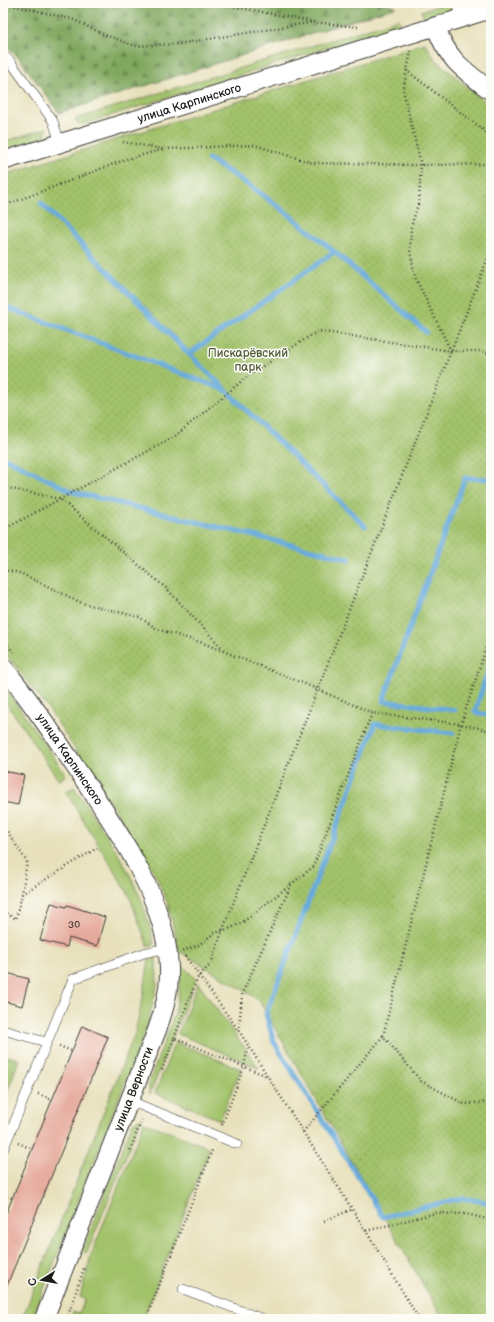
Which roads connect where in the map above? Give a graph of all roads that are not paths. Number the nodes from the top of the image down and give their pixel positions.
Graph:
1 (491, 9) edge
2 (460, 11) edge
3 (436, 26) junction
4 (3, 55) edge
5 (491, 91) edge
6 (60, 143) junction
7 (3, 161) edge
8 (3, 667) edge
9 (132, 855) joint
10 (167, 948) junction
11 (3, 1030) edge
12 (46, 1042) junction
13 (130, 1101) junction
14 (237, 1144) dead end
15 (3, 1150) edge
16 (184, 1289) dead end
17 (44, 1319) edge
18 (262, 1319) edge

1 - 2 street
2 - 3 street
3 - 5 street
3 - 6 street, улица Карпинского
4 - 6 lane
6 - 7 street, улица Карпинского
8 - 9 street, улица Карпинского
9 - 10 street, улица Верности
10 - 12 lane
10 - 13 street, улица Верности
11 - 12 lane
12 - 15 lane
13 - 14 lane
13 - 17 street, улица Верности
16 - 18 lane

